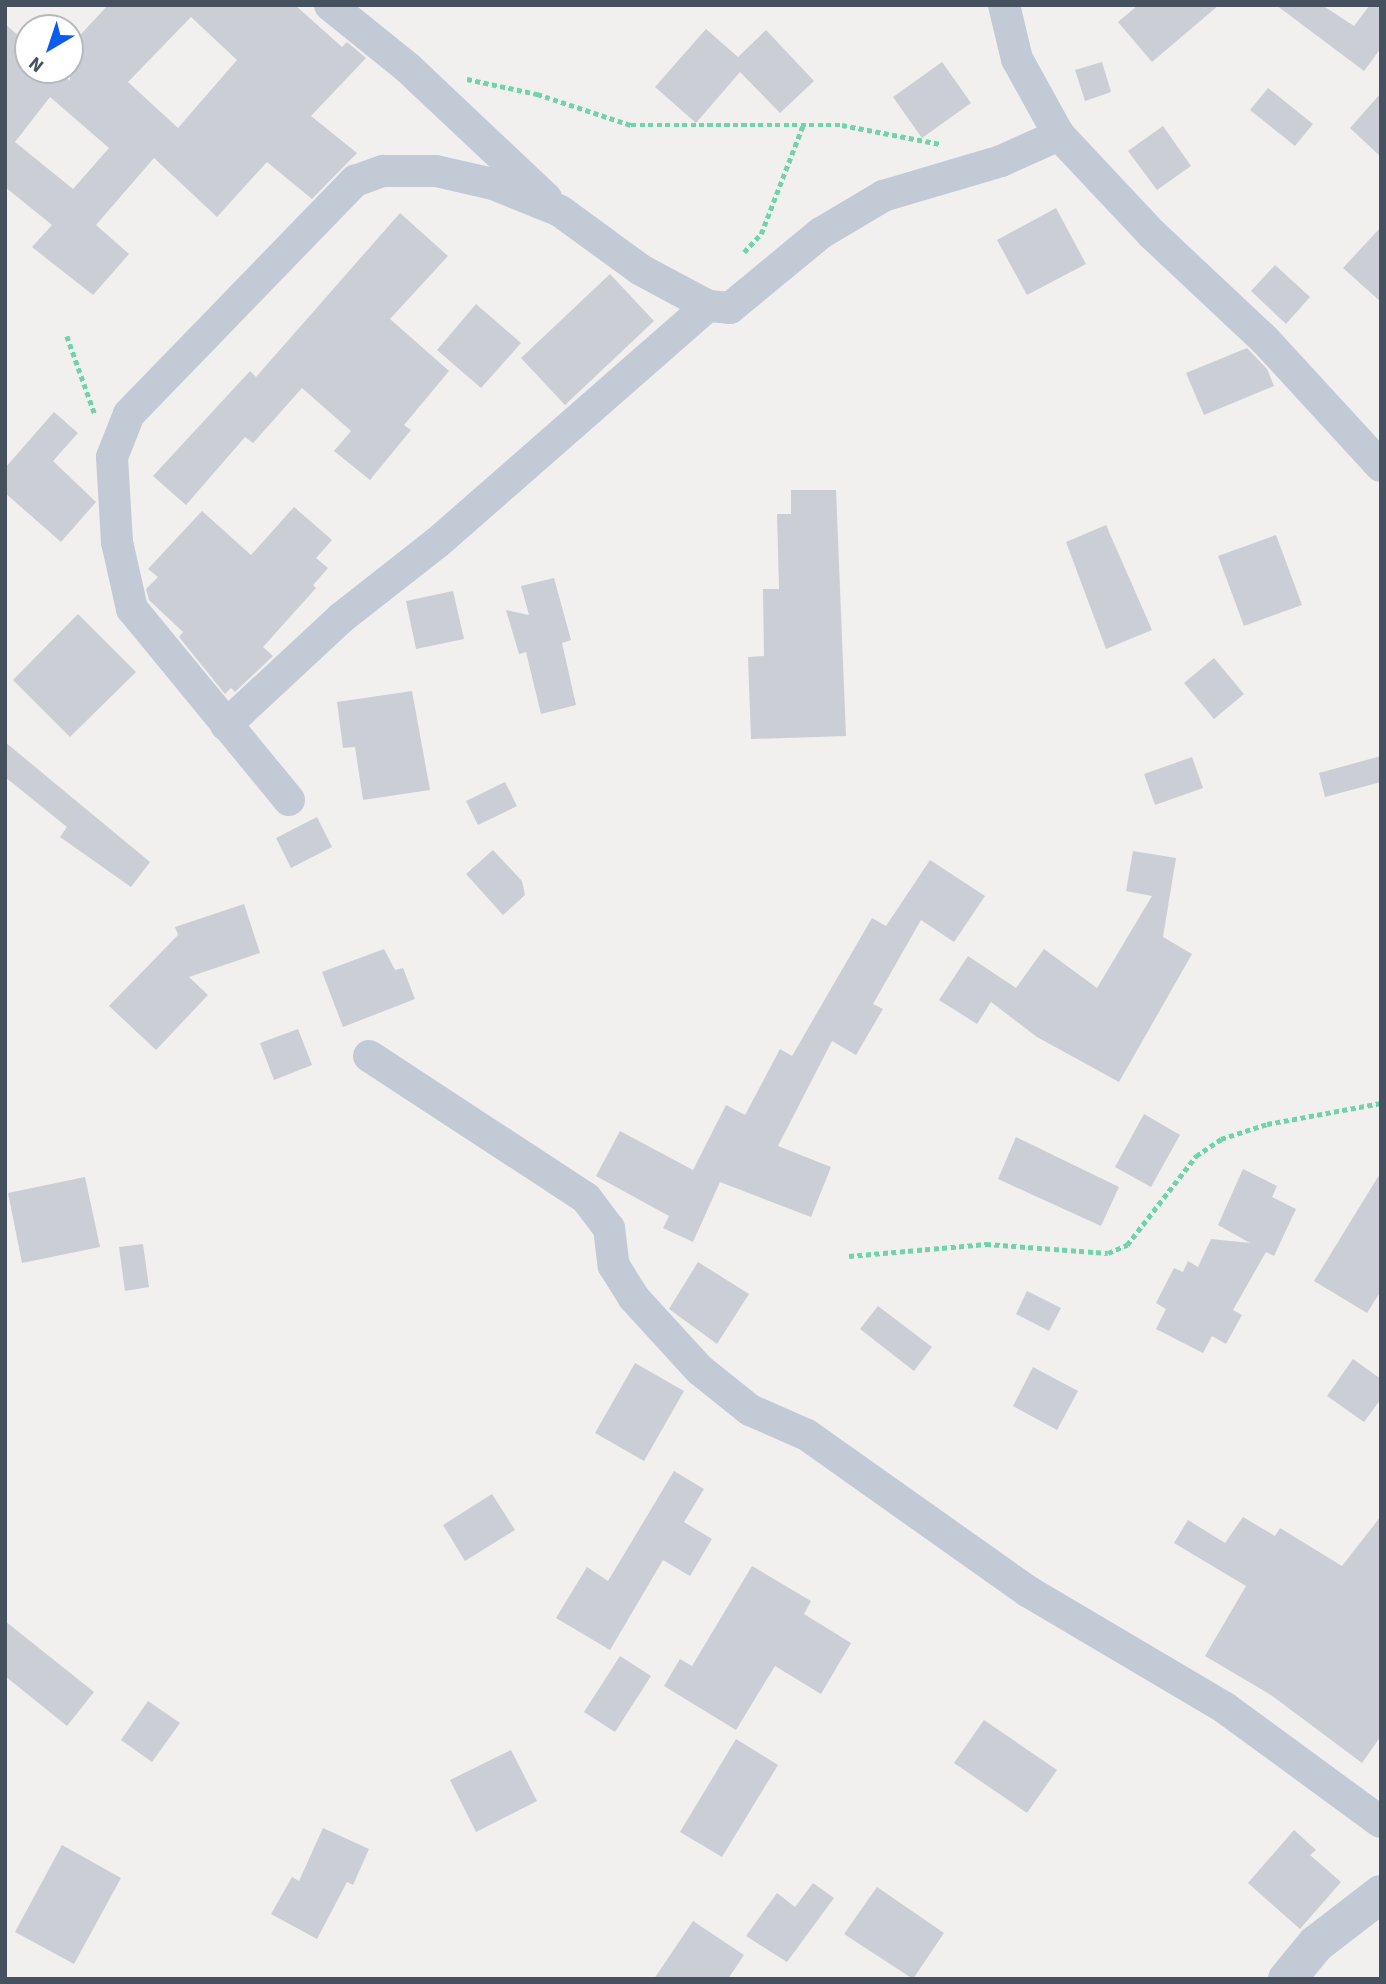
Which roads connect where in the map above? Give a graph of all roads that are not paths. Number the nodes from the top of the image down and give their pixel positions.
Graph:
1 (330, 5) edge
2 (1004, 5) edge
3 (1059, 135) junction
4 (560, 211) junction
5 (708, 306) junction
6 (1381, 466) edge
7 (226, 725) junction
8 (289, 800) dead end
9 (369, 1056) dead end
10 (1381, 1822) edge
11 (1381, 1894) edge
12 (1287, 1979) edge

1 - 4 street
2 - 3 street
3 - 5 street
3 - 6 street
4 - 5 street
4 - 7 street
5 - 7 street
7 - 8 street
9 - 10 street
11 - 12 street

